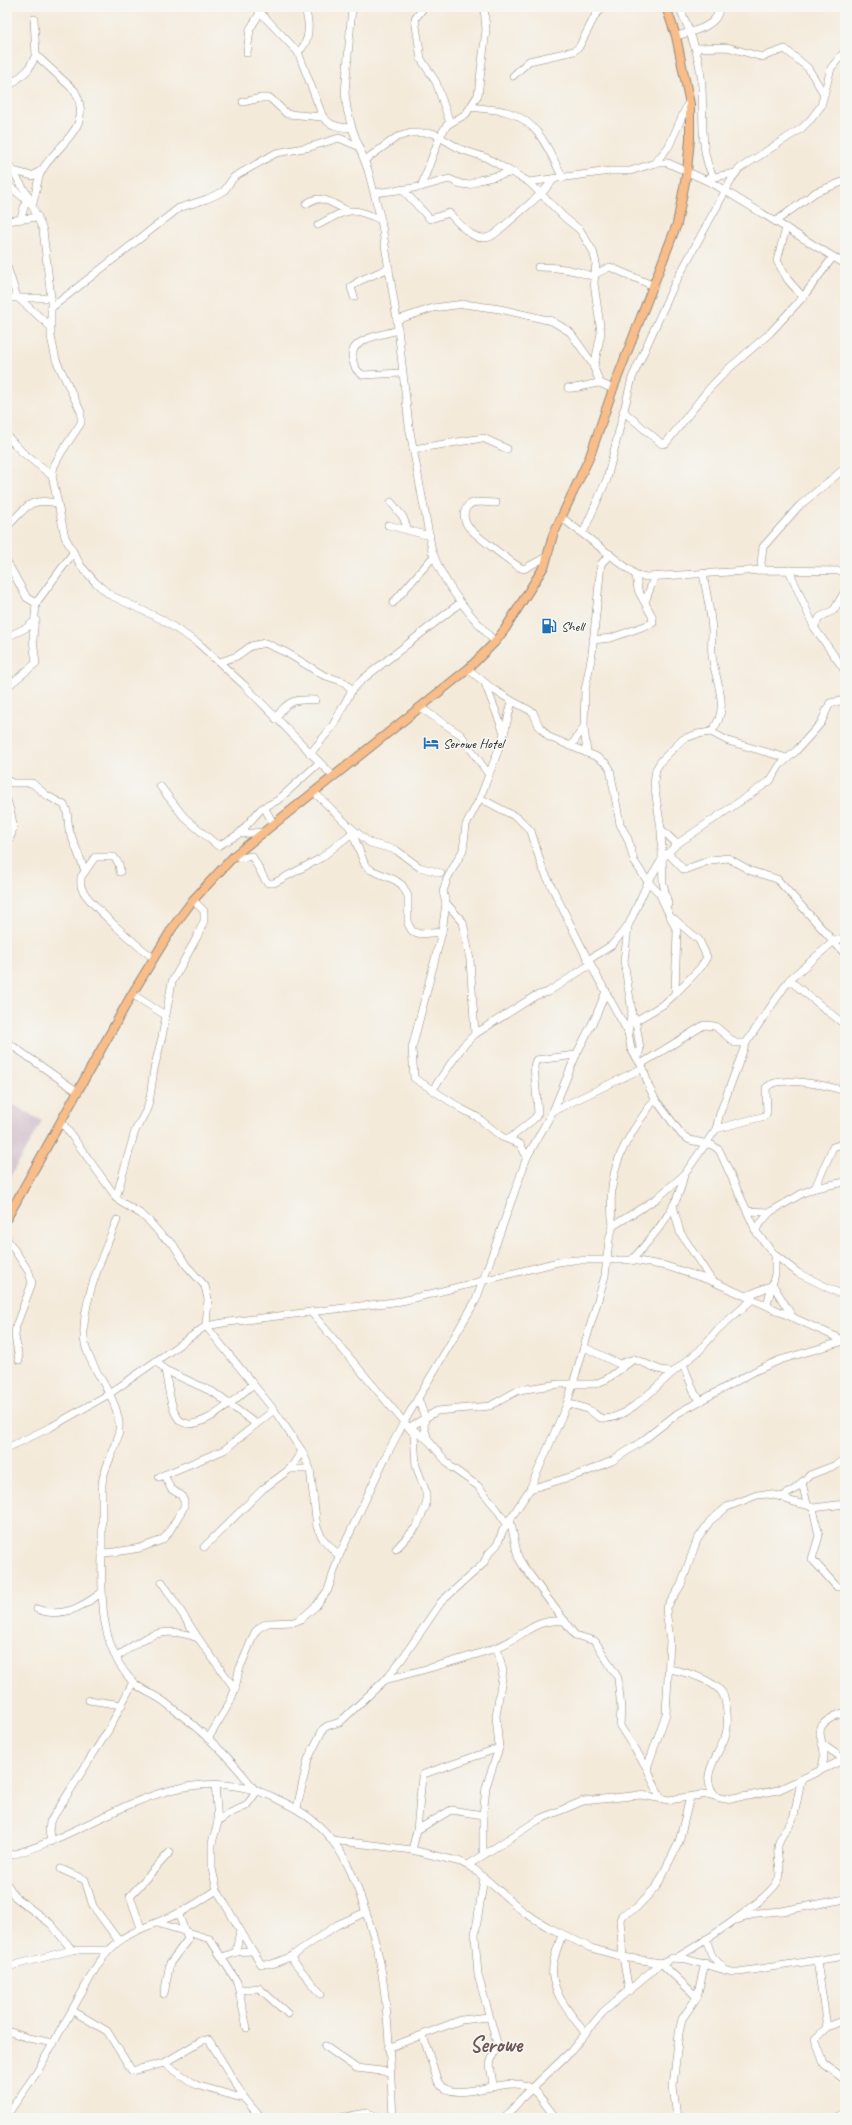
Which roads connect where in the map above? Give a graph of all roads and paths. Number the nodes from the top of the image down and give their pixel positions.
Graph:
1 (254, 7) edge
2 (304, 7) edge
3 (352, 7) edge
4 (424, 7) edge
5 (484, 7) edge
6 (606, 7) edge
7 (666, 7) edge
8 (679, 7) edge
9 (719, 7) edge
10 (260, 13) junction
11 (34, 19) dead end
12 (691, 32) junction
13 (676, 36) junction
14 (696, 48) junction
15 (845, 51) edge
16 (298, 52) junction
17 (247, 53) dead end
18 (36, 55) junction
19 (513, 76) dead end
20 (7, 88) edge
21 (824, 94) junction
22 (689, 101) junction
23 (242, 102) dead end
24 (471, 107) junction
25 (323, 117) junction
26 (450, 123) junction
27 (352, 128) junction
28 (440, 136) junction
29 (360, 147) junction
30 (365, 160) junction
31 (655, 162) junction
32 (8, 163) edge
33 (42, 170) junction
34 (14, 171) junction
35 (687, 171) junction
36 (514, 172) junction
37 (736, 173) junction
38 (713, 176) junction
39 (563, 178) junction
40 (554, 179) junction
41 (704, 180) junction
42 (845, 181) edge
43 (530, 182) junction
44 (7, 184) edge
45 (421, 186) junction
46 (403, 190) junction
47 (725, 191) junction
48 (375, 193) junction
49 (542, 193) junction
50 (29, 200) junction
51 (306, 204) dead end
52 (346, 210) junction
53 (38, 217) junction
54 (21, 218) junction
55 (381, 220) junction
56 (7, 221) edge
57 (776, 221) junction
58 (318, 225) dead end
59 (786, 228) junction
60 (833, 256) junction
61 (845, 264) edge
62 (7, 266) edge
63 (538, 267) dead end
64 (389, 268) junction
65 (594, 274) junction
66 (654, 286) junction
67 (17, 297) junction
68 (354, 297) dead end
69 (803, 297) junction
70 (7, 298) edge
71 (51, 298) junction
72 (51, 308) junction
73 (397, 320) junction
74 (50, 326) junction
75 (398, 330) junction
76 (594, 367) junction
77 (402, 373) junction
78 (600, 382) junction
79 (568, 388) dead end
80 (613, 389) junction
81 (622, 411) junction
82 (7, 436) edge
83 (413, 449) junction
84 (507, 449) dead end
85 (845, 468) edge
86 (52, 476) junction
87 (391, 502) dead end
88 (57, 503) junction
89 (496, 503) dead end
90 (561, 517) junction
91 (388, 524) dead end
92 (7, 526) edge
93 (408, 530) junction
94 (583, 533) junction
95 (430, 536) junction
96 (73, 554) junction
97 (610, 554) junction
98 (434, 556) junction
99 (546, 557) junction
100 (7, 562) edge
101 (763, 570) junction
102 (789, 570) junction
103 (845, 570) edge
104 (703, 572) junction
105 (636, 575) junction
106 (654, 578) junction
107 (845, 590) edge
108 (645, 602) junction
109 (36, 603) junction
110 (393, 603) dead end
111 (460, 603) junction
112 (36, 620) junction
113 (814, 627) junction
114 (7, 637) edge
115 (593, 640) junction
116 (495, 642) junction
117 (220, 662) junction
118 (468, 669) junction
119 (845, 671) edge
120 (484, 682) junction
121 (7, 687) edge
122 (352, 690) junction
123 (315, 700) dead end
124 (845, 700) edge
125 (512, 701) junction
126 (421, 708) junction
127 (276, 719) junction
128 (584, 727) junction
129 (711, 732) junction
130 (504, 734) junction
131 (571, 746) junction
132 (587, 753) junction
133 (310, 754) junction
134 (787, 758) junction
135 (319, 763) junction
136 (489, 774) junction
137 (334, 777) junction
138 (7, 780) edge
139 (160, 786) dead end
140 (314, 792) junction
141 (480, 798) junction
142 (7, 800) edge
143 (264, 807) junction
144 (273, 823) junction
145 (661, 829) junction
146 (351, 830) junction
147 (262, 832) junction
148 (239, 834) junction
149 (7, 842) edge
150 (677, 844) junction
151 (668, 853) junction
152 (235, 855) junction
153 (662, 859) junction
154 (456, 863) junction
155 (85, 871) junction
156 (120, 872) dead end
157 (440, 873) junction
158 (648, 882) junction
159 (444, 886) junction
160 (193, 900) junction
161 (446, 903) junction
162 (670, 913) junction
163 (629, 924) junction
164 (442, 932) junction
165 (845, 937) edge
166 (834, 942) junction
167 (845, 954) edge
168 (154, 958) junction
169 (589, 962) junction
170 (789, 980) junction
171 (606, 991) junction
172 (132, 994) junction
173 (675, 994) junction
174 (632, 1012) junction
175 (165, 1015) junction
176 (637, 1020) junction
177 (845, 1025) edge
178 (628, 1032) junction
179 (475, 1034) junction
180 (7, 1042) edge
181 (746, 1043) junction
182 (576, 1055) junction
183 (640, 1063) junction
184 (433, 1089) junction
185 (845, 1091) edge
186 (78, 1092) junction
187 (655, 1099) junction
188 (553, 1111) junction
189 (61, 1121) junction
190 (716, 1129) junction
191 (509, 1139) junction
192 (845, 1143) edge
193 (707, 1144) junction
194 (527, 1157) junction
195 (684, 1175) junction
196 (845, 1182) edge
197 (815, 1188) junction
198 (116, 1198) junction
199 (673, 1206) junction
200 (747, 1211) junction
201 (770, 1212) junction
202 (7, 1218) edge
203 (117, 1220) dead end
204 (613, 1226) junction
205 (756, 1230) junction
206 (7, 1239) edge
207 (775, 1256) junction
208 (608, 1260) junction
209 (632, 1260) junction
210 (484, 1281) junction
211 (712, 1281) junction
212 (773, 1285) junction
213 (746, 1296) junction
214 (845, 1296) edge
215 (753, 1299) junction
216 (767, 1305) junction
217 (311, 1312) junction
218 (793, 1317) junction
219 (206, 1326) junction
220 (844, 1341) edge
221 (584, 1348) junction
222 (634, 1359) junction
223 (19, 1360) dead end
224 (156, 1361) junction
225 (683, 1364) junction
226 (166, 1370) junction
227 (672, 1373) junction
228 (574, 1384) junction
229 (252, 1385) junction
230 (109, 1394) junction
231 (418, 1398) junction
232 (702, 1401) junction
233 (230, 1404) junction
234 (567, 1404) junction
235 (274, 1410) junction
236 (425, 1418) junction
237 (256, 1424) junction
238 (408, 1426) junction
239 (428, 1440) junction
240 (7, 1448) edge
241 (302, 1451) junction
242 (845, 1459) edge
243 (290, 1468) junction
244 (310, 1469) junction
245 (802, 1482) junction
246 (530, 1489) junction
247 (782, 1497) junction
248 (845, 1504) edge
249 (810, 1506) junction
250 (509, 1521) junction
251 (204, 1547) dead end
252 (396, 1549) dead end
253 (102, 1552) junction
254 (339, 1556) junction
255 (162, 1582) dead end
256 (845, 1584) edge
257 (101, 1593) junction
258 (37, 1609) dead end
259 (565, 1621) junction
260 (198, 1638) junction
261 (497, 1648) junction
262 (117, 1657) junction
263 (669, 1669) junction
264 (385, 1680) junction
265 (133, 1682) junction
266 (235, 1689) junction
267 (89, 1700) dead end
268 (122, 1705) junction
269 (845, 1712) edge
270 (208, 1739) junction
271 (822, 1744) junction
272 (499, 1748) junction
273 (845, 1759) edge
274 (648, 1768) junction
275 (821, 1769) junction
276 (801, 1780) junction
277 (215, 1784) junction
278 (256, 1789) junction
279 (660, 1797) junction
280 (690, 1797) junction
281 (718, 1797) junction
282 (297, 1808) junction
283 (483, 1815) junction
284 (218, 1822) junction
285 (417, 1830) junction
286 (332, 1840) junction
287 (51, 1842) junction
288 (412, 1850) junction
289 (170, 1852) dead end
290 (483, 1854) junction
291 (7, 1856) edge
292 (468, 1866) junction
293 (61, 1869) dead end
294 (484, 1878) junction
295 (7, 1884) edge
296 (217, 1890) junction
297 (15, 1897) junction
298 (845, 1899) edge
299 (7, 1901) edge
300 (366, 1912) junction
301 (178, 1914) junction
302 (157, 1923) junction
303 (727, 1924) junction
304 (141, 1928) junction
305 (240, 1930) junction
306 (187, 1933) junction
307 (562, 1935) junction
308 (706, 1939) junction
309 (118, 1940) junction
310 (72, 1950) junction
311 (108, 1950) junction
312 (251, 1951) junction
313 (236, 1952) junction
314 (845, 1956) edge
315 (223, 1957) junction
316 (290, 1957) junction
317 (623, 1957) junction
318 (676, 1958) junction
319 (817, 1961) junction
320 (661, 1962) junction
321 (705, 1963) junction
322 (7, 1967) edge
323 (725, 1970) junction
324 (240, 1990) junction
325 (629, 1991) junction
326 (164, 1994) dead end
327 (321, 1994) dead end
328 (696, 1997) junction
329 (73, 2011) junction
330 (288, 2014) dead end
331 (489, 2017) junction
332 (845, 2020) edge
333 (827, 2027) junction
334 (247, 2028) dead end
335 (7, 2031) edge
336 (585, 2033) junction
337 (423, 2036) junction
338 (54, 2043) junction
339 (325, 2046) dead end
340 (388, 2048) junction
341 (164, 2063) junction
342 (390, 2072) junction
343 (845, 2080) edge
344 (493, 2085) junction
345 (532, 2088) junction
346 (245, 2099) junction
347 (845, 2112) edge
348 (7, 2115) edge
349 (261, 2118) edge
350 (339, 2118) edge
351 (380, 2118) edge
352 (393, 2118) edge
353 (505, 2118) edge
354 (556, 2118) edge
355 (677, 2118) edge
356 (836, 2118) edge

1 - 10 street
2 - 16 street
3 - 27 street
4 - 26 street
5 - 24 street
6 - 19 street
7 - 13 main road
8 - 12 street
9 - 12 street
10 - 16 street
10 - 17 street
11 - 18 street
12 - 13 street
12 - 14 street
13 - 22 main road
14 - 21 street
14 - 38 street
15 - 21 street
16 - 25 street
18 - 20 street
18 - 33 street
21 - 37 street
22 - 31 street
22 - 35 main road
23 - 25 street
24 - 26 street
24 - 39 street
25 - 27 street
26 - 28 street
27 - 29 street
28 - 30 street
28 - 36 street
28 - 45 street
29 - 30 street
29 - 72 street
30 - 48 street
31 - 35 street
31 - 39 street
32 - 34 street
33 - 34 street
33 - 50 street
34 - 50 street
35 - 41 street
35 - 66 main road
36 - 43 street
36 - 45 street
37 - 38 street
37 - 47 street
38 - 41 street
39 - 40 street
40 - 43 street
40 - 49 street
41 - 47 street
42 - 57 street
43 - 49 street
44 - 50 street
45 - 46 street
46 - 48 street
46 - 49 street
47 - 57 street
47 - 81 street
48 - 55 street
49 - 65 street
50 - 53 street
50 - 54 street
51 - 52 street
52 - 55 street
52 - 58 street
53 - 54 street
53 - 71 street
54 - 56 street
55 - 64 street
57 - 59 street
59 - 60 street
59 - 69 street
60 - 61 street
60 - 69 street
62 - 67 street
63 - 65 street
64 - 68 street
64 - 73 street
65 - 66 street
65 - 76 street
66 - 80 main road
67 - 70 street
67 - 71 street
67 - 74 street
69 - 81 street
71 - 72 street
72 - 74 street
73 - 75 street
73 - 76 street
74 - 86 street
75 - 77 street
75 - 77 street
76 - 78 street
77 - 83 street
78 - 79 street
78 - 80 street
80 - 90 main road
81 - 94 street
82 - 86 street
83 - 84 street
83 - 95 street
85 - 101 street
86 - 88 street
87 - 93 street
88 - 92 street
88 - 96 street
89 - 99 street
90 - 94 street
90 - 99 main road
91 - 93 street
93 - 95 street
94 - 97 street
95 - 98 street
96 - 109 street
96 - 117 street
97 - 105 street
97 - 115 street
98 - 110 street
98 - 111 street
99 - 116 main road
100 - 109 street
101 - 102 street
101 - 104 street
102 - 103 street
102 - 113 street
104 - 106 street
104 - 129 street
105 - 106 street
105 - 108 street
106 - 108 street
107 - 113 street
108 - 115 street
109 - 112 street
111 - 116 street
111 - 122 street
112 - 114 street
112 - 121 street
113 - 119 street
115 - 128 street
116 - 118 main road
117 - 122 street
117 - 127 street
118 - 120 street
118 - 126 main road
120 - 125 street
120 - 130 street
122 - 133 street
123 - 127 street
124 - 134 street
125 - 130 street
125 - 131 street
126 - 136 street
126 - 137 main road
127 - 133 street
128 - 131 street
128 - 132 street
129 - 134 street
129 - 145 street
130 - 136 street
131 - 132 street
132 - 158 street
133 - 135 street
134 - 150 street
135 - 137 street
135 - 143 street
136 - 141 street
137 - 140 main road
138 - 155 street
139 - 148 street
140 - 144 main road
140 - 146 street
141 - 154 street
141 - 169 street
142 - 149 street
143 - 144 street
143 - 148 street
144 - 147 main road
145 - 150 street
145 - 153 street
146 - 152 street
146 - 157 street
146 - 164 street
147 - 148 street
147 - 152 main road
150 - 151 street
151 - 153 street
151 - 166 street
152 - 160 main road
153 - 158 street
153 - 162 street
154 - 157 street
154 - 159 street
155 - 156 street
155 - 168 street
157 - 159 street
158 - 162 street
158 - 163 street
159 - 161 street
160 - 168 main road
160 - 175 street
161 - 164 street
161 - 179 street
162 - 173 street
162 - 173 street
163 - 169 street
163 - 174 street
164 - 184 street
165 - 166 street
166 - 167 street
166 - 170 street
168 - 172 main road
169 - 171 street
169 - 179 street
170 - 177 street
170 - 181 street
171 - 178 street
171 - 182 street
172 - 175 street
172 - 186 main road
173 - 176 street
174 - 176 street
174 - 178 street
175 - 198 street
176 - 183 street
178 - 183 street
179 - 184 street
180 - 186 street
181 - 183 street
181 - 190 street
182 - 188 street
182 - 191 street
183 - 187 street
183 - 188 street
184 - 191 street
185 - 190 street
186 - 189 main road
187 - 193 street
187 - 204 street
188 - 194 street
189 - 198 street
189 - 202 main road
190 - 193 street
191 - 194 street
192 - 197 street
193 - 195 street
193 - 200 street
194 - 210 street
195 - 199 street
195 - 204 street
196 - 197 street
197 - 201 street
198 - 219 street
199 - 209 street
199 - 211 street
200 - 201 street
200 - 205 street
201 - 205 street
203 - 230 street
204 - 208 street
205 - 207 street
206 - 223 street
207 - 212 street
207 - 214 street
208 - 209 street
208 - 210 street
208 - 221 street
209 - 211 street
210 - 217 street
210 - 231 street
211 - 213 street
212 - 213 street
212 - 216 street
212 - 218 street
213 - 215 street
215 - 216 street
215 - 225 street
216 - 218 street
217 - 219 street
217 - 238 street
218 - 220 street
219 - 224 street
219 - 229 street
220 - 232 street
221 - 222 street
221 - 228 street
222 - 227 street
222 - 228 street
224 - 226 street
224 - 230 street
225 - 227 street
225 - 232 street
226 - 233 street
226 - 233 street
227 - 234 street
228 - 234 street
228 - 236 street
229 - 233 street
229 - 235 street
230 - 240 street
230 - 253 street
231 - 236 street
231 - 238 street
232 - 246 street
233 - 237 street
234 - 246 street
235 - 237 street
235 - 241 street
236 - 238 street
236 - 239 street
237 - 253 street
238 - 239 street
238 - 252 street
238 - 254 street
239 - 250 street
241 - 243 street
241 - 244 street
242 - 245 street
243 - 244 street
243 - 251 street
244 - 254 street
245 - 247 street
245 - 249 street
246 - 250 street
247 - 249 street
247 - 263 street
248 - 249 street
249 - 256 street
250 - 259 street
250 - 264 street
253 - 257 street
254 - 266 street
255 - 260 street
257 - 258 street
257 - 262 street
259 - 261 street
259 - 274 street
260 - 262 street
260 - 266 street
261 - 264 street
261 - 272 street
262 - 265 street
263 - 274 street
263 - 281 street
264 - 282 street
265 - 268 street
265 - 270 street
266 - 270 street
267 - 268 street
268 - 287 street
269 - 271 street
270 - 278 street
271 - 273 street
271 - 275 street
272 - 283 street
272 - 285 street
273 - 275 street
274 - 279 street
275 - 276 street
276 - 281 street
276 - 303 street
277 - 278 street
277 - 284 street
277 - 287 street
278 - 282 street
278 - 284 street
279 - 280 street
279 - 290 street
280 - 281 street
280 - 317 street
282 - 286 street
283 - 285 street
283 - 290 street
284 - 296 street
285 - 288 street
286 - 288 street
286 - 300 street
287 - 291 street
288 - 292 street
289 - 304 street
290 - 292 street
292 - 294 street
293 - 309 street
294 - 307 street
294 - 331 street
295 - 297 street
296 - 301 street
296 - 305 street
297 - 299 street
297 - 310 street
298 - 303 street
300 - 316 street
300 - 340 street
301 - 302 street
301 - 306 street
302 - 304 street
302 - 306 street
303 - 308 street
304 - 309 street
305 - 312 street
305 - 313 street
306 - 315 street
306 - 326 street
307 - 317 street
307 - 336 street
308 - 318 street
308 - 323 street
309 - 311 street
310 - 311 street
310 - 322 street
311 - 329 street
312 - 313 street
312 - 316 street
313 - 315 street
314 - 319 street
315 - 324 street
316 - 327 street
317 - 320 street
317 - 325 street
318 - 320 street
318 - 321 street
319 - 323 street
319 - 333 street
320 - 325 street
320 - 328 street
321 - 323 street
321 - 328 street
324 - 330 street
324 - 334 street
325 - 336 street
328 - 355 street
329 - 338 street
329 - 341 street
331 - 337 street
331 - 344 street
332 - 333 street
333 - 343 street
335 - 338 street
336 - 345 street
337 - 340 street
337 - 344 street
338 - 348 street
339 - 342 street
340 - 342 street
341 - 346 street
341 - 346 street
342 - 352 street
344 - 345 street
345 - 353 street
345 - 354 street
346 - 349 street
347 - 356 street
350 - 351 street

